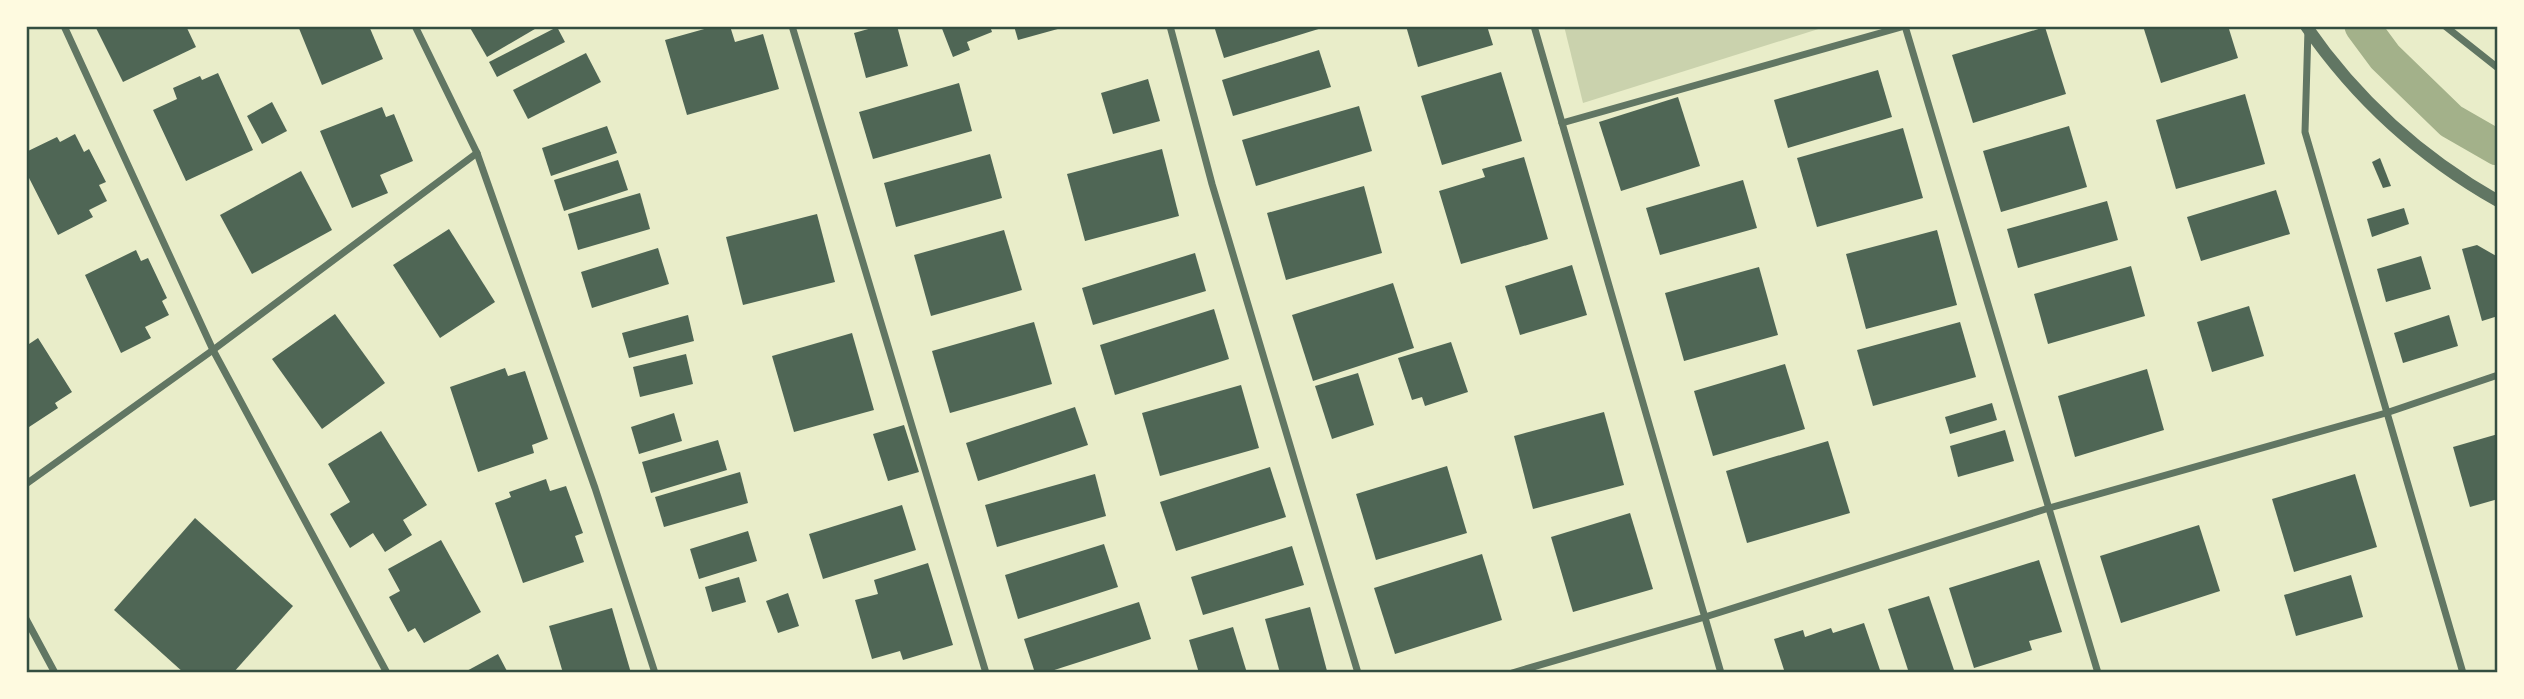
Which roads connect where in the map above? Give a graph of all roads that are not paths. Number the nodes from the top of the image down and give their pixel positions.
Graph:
1 (64, 26) edge
2 (415, 26) edge
3 (792, 26) edge
4 (1170, 26) edge
5 (1534, 26) edge
6 (1905, 26) edge
7 (2445, 26) edge
8 (2307, 27) edge
9 (2498, 68) edge
10 (1562, 123) junction
11 (477, 153) junction
12 (2498, 201) edge
13 (214, 350) junction
14 (2498, 374) edge
15 (2386, 413) junction
16 (26, 484) edge
17 (2049, 508) junction
18 (1704, 617) junction
19 (26, 619) edge
20 (55, 673) edge
21 (387, 673) edge
22 (655, 673) edge
23 (986, 673) edge
24 (1358, 673) edge
25 (1512, 673) edge
26 (1721, 673) edge
27 (2098, 673) edge
28 (2463, 673) edge

1 - 13 street
2 - 11 street
3 - 23 street
4 - 24 street
5 - 10 street
6 - 10 street
6 - 17 street
7 - 9 street
8 - 12 street
8 - 15 street
10 - 18 street
11 - 13 street
11 - 22 street
13 - 16 street
13 - 21 street
14 - 15 street
15 - 17 street
15 - 28 street
17 - 18 street
17 - 27 street
18 - 25 street
18 - 26 street
19 - 20 street

